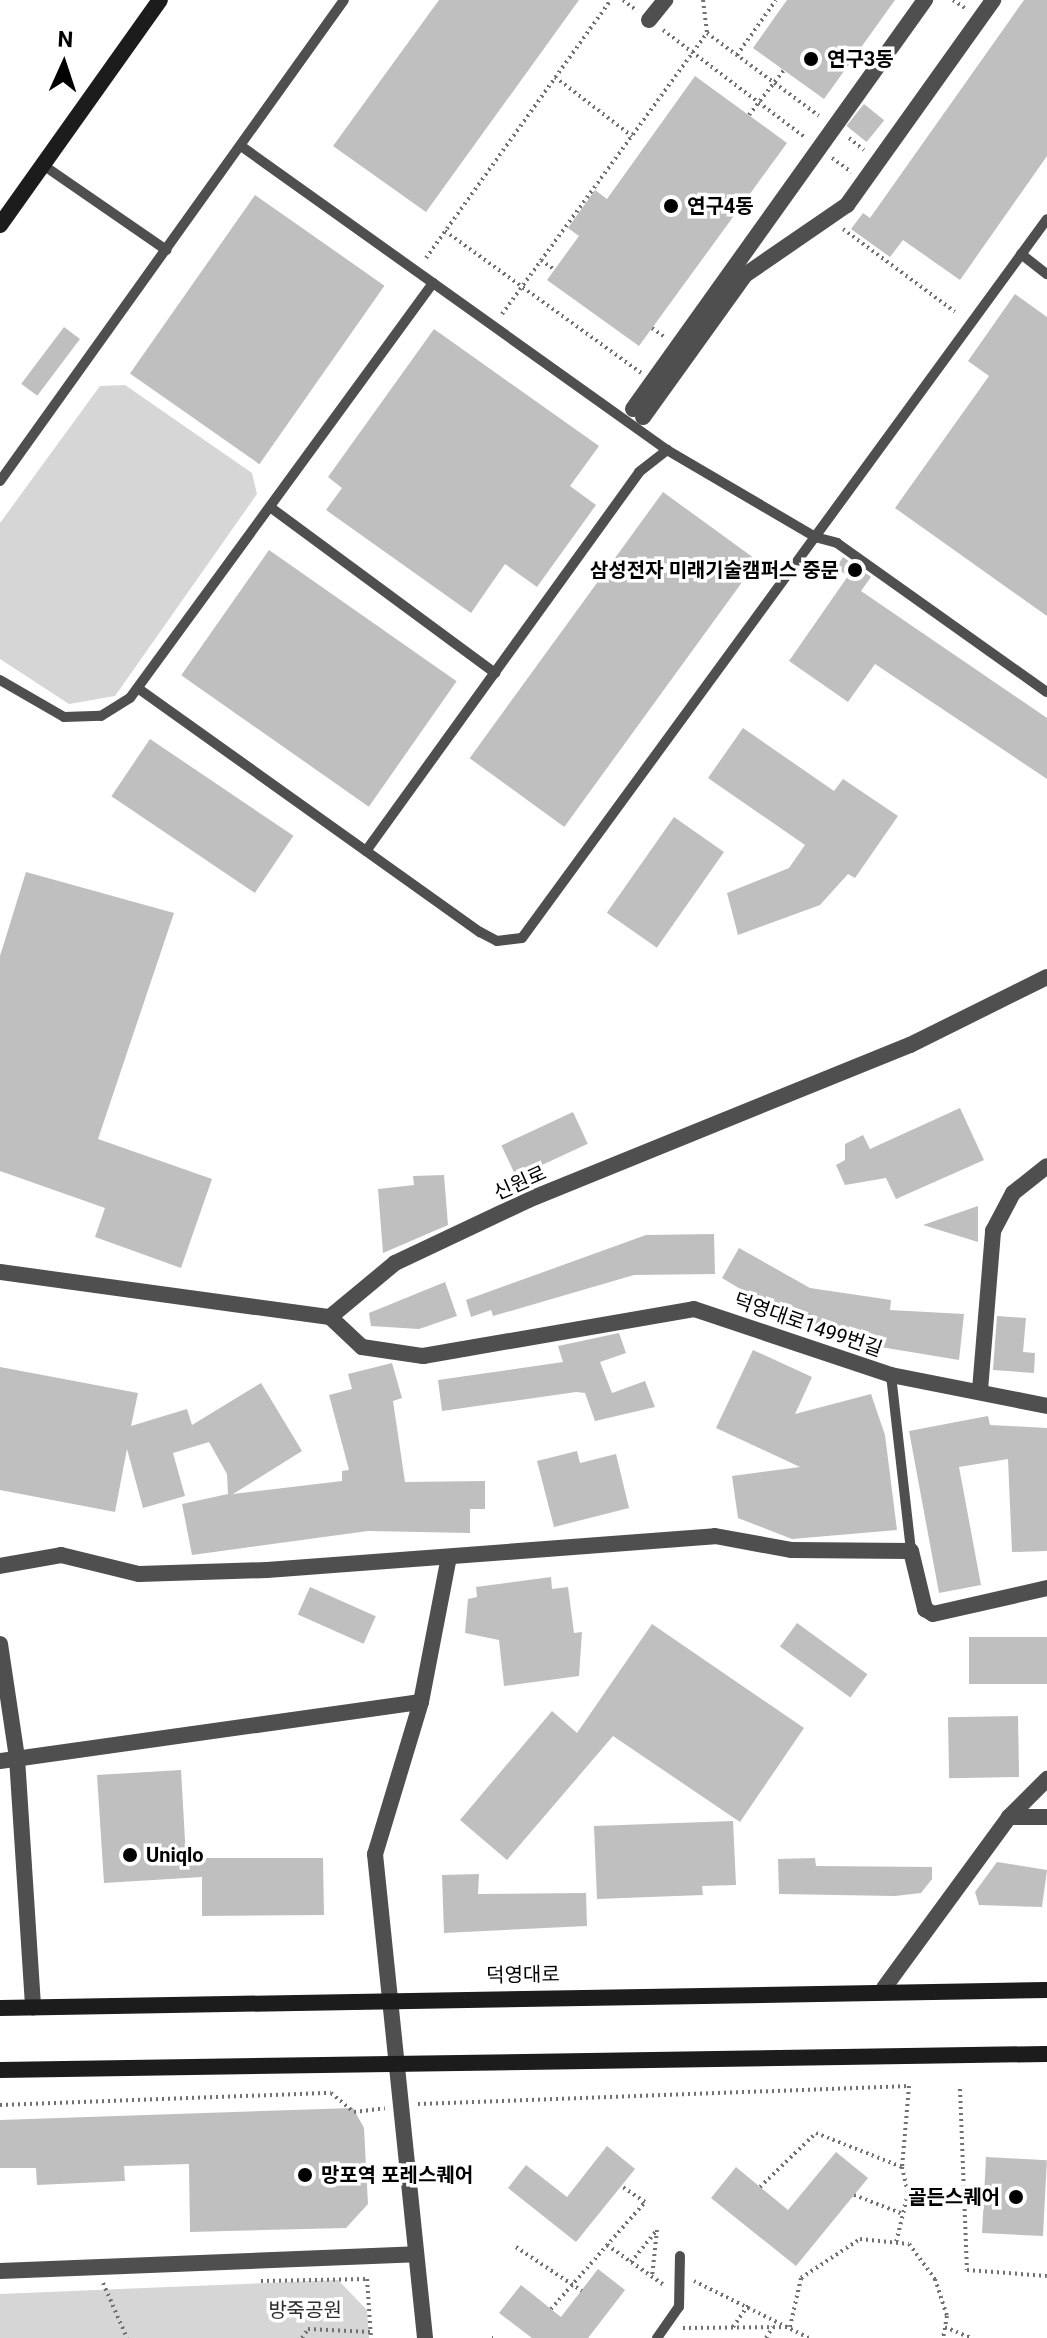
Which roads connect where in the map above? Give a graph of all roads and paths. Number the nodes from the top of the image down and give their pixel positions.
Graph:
1 (160, 0) edge
2 (344, 0) edge
3 (611, 0) edge
4 (623, 0) edge
5 (665, 0) edge
6 (703, 0) edge
7 (776, 0) edge
8 (925, 0) edge
9 (993, 0) edge
10 (649, 20) junction
11 (707, 33) junction
12 (693, 53) junction
13 (737, 55) junction
14 (784, 70) dead end
15 (555, 77) junction
16 (774, 83) junction
17 (759, 102) junction
18 (749, 115) dead end
19 (834, 127) junction
20 (632, 136) junction
21 (241, 146) junction
22 (819, 148) junction
23 (879, 161) junction
24 (43, 165) junction
25 (864, 182) junction
26 (1047, 219) edge
27 (831, 220) junction
28 (0, 225) edge
29 (445, 231) junction
30 (166, 250) junction
31 (1021, 254) junction
32 (426, 258) dead end
33 (541, 260) junction
34 (555, 270) dead end
35 (1047, 274) edge
36 (433, 283) junction
37 (522, 287) junction
38 (955, 312) dead end
39 (502, 314) dead end
40 (628, 363) dead end
41 (667, 450) junction
42 (0, 481) edge
43 (270, 507) junction
44 (815, 537) junction
45 (495, 673) junction
46 (0, 680) edge
47 (139, 689) junction
48 (1047, 692) edge
49 (366, 851) junction
50 (1047, 977) edge
51 (1047, 1166) edge
52 (0, 1272) edge
53 (330, 1317) junction
54 (891, 1375) junction
55 (980, 1390) junction
56 (1047, 1406) edge
57 (911, 1551) junction
58 (448, 1562) junction
59 (0, 1566) edge
60 (1047, 1588) edge
61 (0, 1644) edge
62 (421, 1702) junction
63 (8, 1760) edge
64 (1047, 1779) edge
65 (1009, 1817) junction
66 (1047, 1817) edge
67 (884, 1988) junction
68 (1047, 1990) edge
69 (395, 1999) junction
70 (33, 2007) junction
71 (0, 2008) edge
72 (1016, 2054) junction
73 (1047, 2054) edge
74 (398, 2059) junction
75 (1047, 2066) edge
76 (0, 2070) edge
77 (960, 2089) dead end
78 (0, 2105) edge
79 (399, 2106) junction
80 (902, 2167) junction
81 (621, 2186) dead end
82 (760, 2187) dead end
83 (854, 2195) dead end
84 (903, 2214) junction
85 (896, 2243) junction
86 (607, 2245) junction
87 (516, 2247) dead end
88 (416, 2254) junction
89 (680, 2256) dead end
90 (631, 2262) junction
91 (98, 2266) junction
92 (0, 2271) edge
93 (1047, 2276) edge
94 (652, 2277) junction
95 (680, 2277) junction
96 (243, 2281) dead end
97 (88, 2283) dead end
98 (103, 2283) junction
99 (119, 2283) dead end
100 (573, 2285) junction
101 (582, 2291) dead end
102 (680, 2296) junction
103 (750, 2303) junction
104 (551, 2309) dead end
105 (733, 2327) junction
106 (773, 2327) junction
107 (790, 2327) junction
108 (945, 2327) junction
109 (664, 2328) junction
110 (371, 2335) edge
111 (127, 2338) edge
112 (302, 2338) edge
113 (425, 2338) edge
114 (657, 2338) edge
115 (766, 2338) edge
116 (809, 2338) edge
117 (943, 2338) edge
118 (971, 2338) edge

1 - 24 street
2 - 21 lane
3 - 15 path
4 - 10 path
5 - 10 street
6 - 11 path
7 - 13 path
8 - 19 street
9 - 23 street
10 - 12 path
11 - 12 path
11 - 13 path
12 - 17 path
12 - 20 path
13 - 16 path
14 - 16 path
15 - 20 path
15 - 29 path
16 - 17 path
16 - 19 path
17 - 18 path
17 - 22 path
19 - 22 street
19 - 23 path
20 - 33 path
21 - 30 lane
21 - 36 lane
22 - 25 path
22 - 27 street
23 - 25 street
24 - 28 street
24 - 30 lane
25 - 27 street
26 - 31 lane
27 - 38 path
29 - 32 path
29 - 37 path
30 - 42 lane
31 - 35 lane
31 - 44 lane
33 - 34 path
33 - 37 path
36 - 41 lane
36 - 43 lane
37 - 39 path
37 - 40 path
41 - 44 lane
41 - 45 lane
43 - 45 lane
43 - 47 lane
44 - 48 lane
44 - 49 lane
45 - 49 lane
46 - 47 lane
47 - 49 lane
50 - 53 street, 신원로
51 - 55 street
52 - 53 street
53 - 54 street, 덕영대로1499번길
54 - 55 street, 덕영대로1499번길
54 - 57 lane
55 - 56 street, 덕영대로1499번길
57 - 58 street
57 - 60 street
58 - 59 street
58 - 62 street
61 - 63 street
62 - 63 street
62 - 69 street
63 - 70 street
64 - 65 street
65 - 66 street
65 - 67 street
67 - 68 street, 덕영대로
67 - 69 street, 덕영대로
69 - 70 street, 덕영대로
69 - 74 street
70 - 71 street, 덕영대로
72 - 73 street
72 - 74 street
72 - 75 street
74 - 76 street
74 - 79 street
77 - 93 path
78 - 79 path
79 - 80 path
79 - 88 street
80 - 82 path
80 - 84 path
81 - 86 path
83 - 84 path
84 - 85 path
85 - 107 path
85 - 108 path
86 - 90 path
86 - 100 path
87 - 100 path
88 - 91 street
88 - 113 street
89 - 95 lane
90 - 94 path
90 - 94 path
91 - 92 street
91 - 98 path
94 - 102 path
95 - 102 lane
95 - 103 path
96 - 110 path
97 - 98 path
98 - 99 path
98 - 111 path
100 - 101 path
100 - 104 path
102 - 109 lane
103 - 105 path
103 - 107 path
105 - 106 path
105 - 109 path
106 - 107 path
106 - 115 path
107 - 116 path
108 - 117 path
108 - 118 path
109 - 114 lane
110 - 112 path

